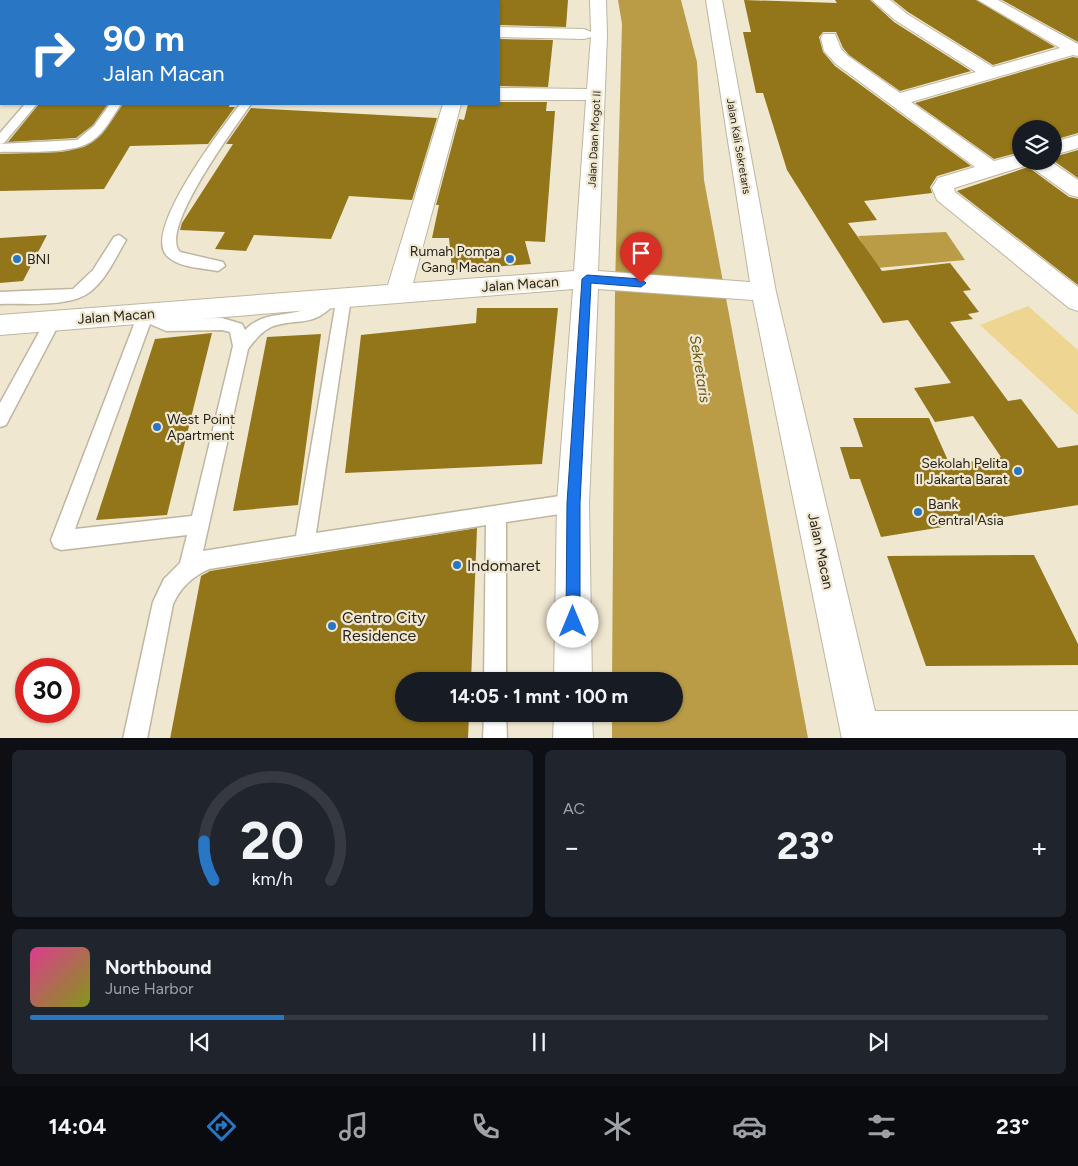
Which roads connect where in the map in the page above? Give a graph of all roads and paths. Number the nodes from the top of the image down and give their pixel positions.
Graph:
1 (598, 0) edge
2 (714, 0) edge
3 (880, 0) edge
4 (986, 0) edge
5 (500, 32) edge
6 (584, 34) dead end
7 (829, 38) dead end
8 (1077, 50) edge
9 (991, 73) junction
10 (500, 94) edge
11 (596, 95) junction
12 (897, 100) junction
13 (30, 105) edge
14 (114, 105) edge
15 (244, 105) edge
16 (452, 105) edge
17 (0, 140) edge
18 (1078, 141) edge
19 (1062, 146) edge
20 (0, 148) edge
21 (1012, 163) edge
22 (991, 169) junction
23 (1049, 170) edge
24 (1078, 190) edge
25 (119, 240) dead end
26 (218, 266) dead end
27 (595, 280) junction
28 (759, 292) junction
29 (398, 294) junction
30 (0, 298) edge
31 (337, 298) junction
32 (1078, 302) edge
33 (148, 313) junction
34 (53, 320) junction
35 (0, 325) edge
36 (241, 346) junction
37 (0, 420) edge
38 (573, 503) junction
39 (496, 514) junction
40 (199, 524) junction
41 (304, 545) junction
42 (189, 567) junction
43 (495, 672) edge
44 (573, 672) edge
45 (495, 722) edge
46 (573, 722) edge
47 (1078, 730) edge
48 (861, 735) edge
49 (135, 738) edge
50 (495, 738) edge
51 (573, 738) edge

1 - 11 street, Jalan Daan Mogot II
2 - 28 street, Jalan Kali Sekretaris
3 - 9 street
4 - 8 street
5 - 6 street
7 - 12 street
8 - 9 street
9 - 12 street
10 - 11 street
11 - 27 street, Jalan Daan Mogot II
12 - 22 street
13 - 17 lane
14 - 20 lane
15 - 26 lane
16 - 29 street
18 - 19 street
21 - 22 street
22 - 32 street
23 - 24 street
25 - 30 lane
27 - 28 street, Jalan Macan
27 - 29 street, Jalan Macan
27 - 38 street
28 - 48 street, Jalan Macan
29 - 31 street, Jalan Macan
31 - 33 street, Jalan Macan
31 - 36 lane
31 - 41 lane
33 - 34 street, Jalan Macan
33 - 36 lane
33 - 40 lane
34 - 35 street, Jalan Macan
34 - 37 lane
36 - 40 lane
38 - 39 lane
38 - 44 street
39 - 41 lane
39 - 43 lane
40 - 42 lane
41 - 42 lane
42 - 49 lane
45 - 50 lane
46 - 51 street
47 - 48 street

